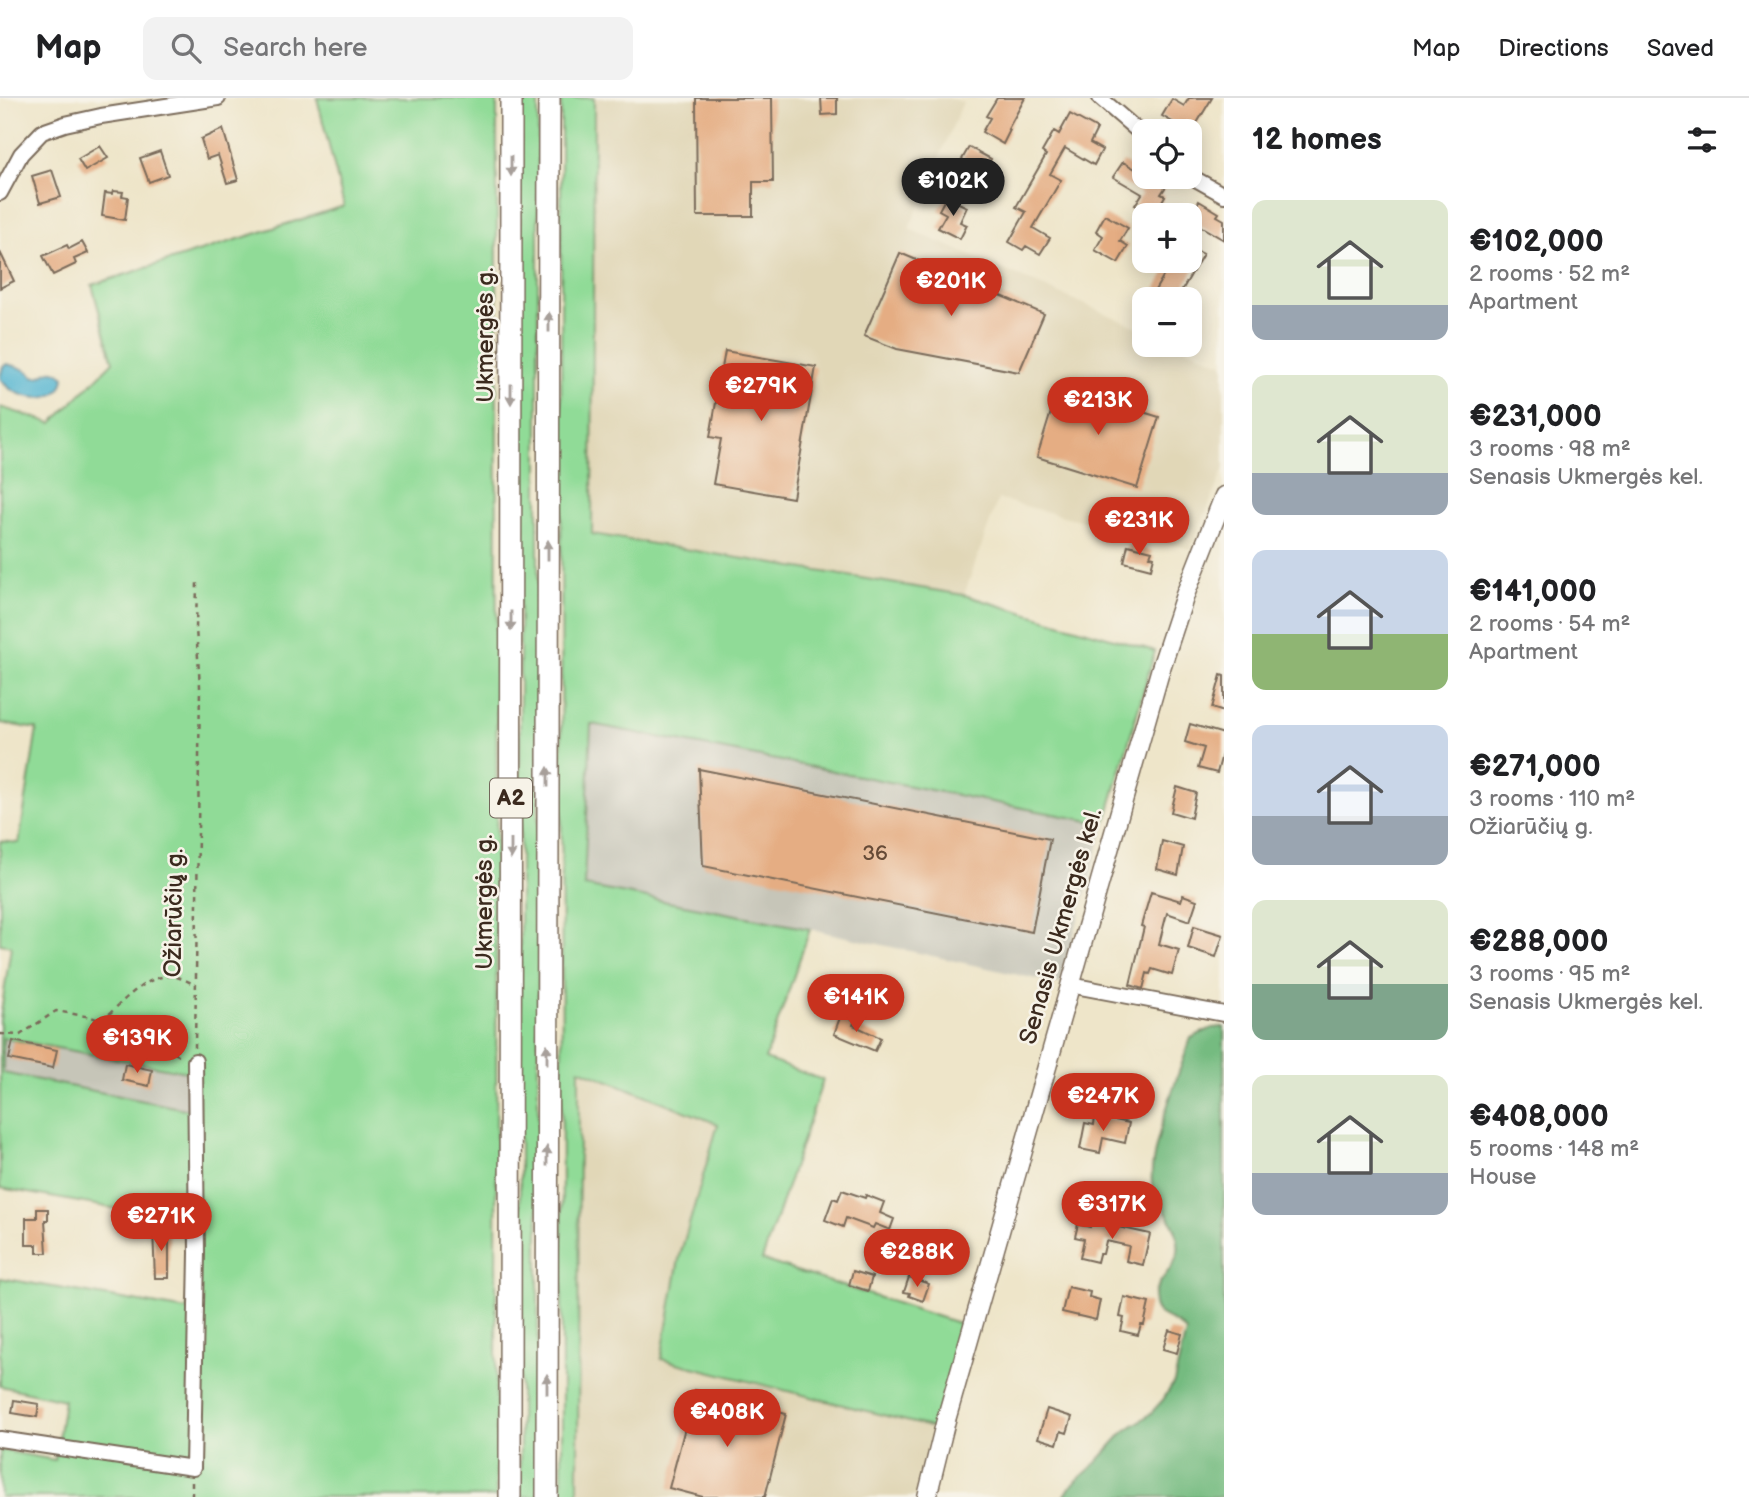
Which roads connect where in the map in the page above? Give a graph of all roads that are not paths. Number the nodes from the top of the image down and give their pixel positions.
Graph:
1 (218, 98) edge
2 (511, 98) edge
3 (549, 98) edge
4 (1100, 98) edge
5 (1132, 126) edge
6 (1202, 183) edge
7 (0, 193) edge
8 (1224, 195) edge
9 (1224, 496) edge
10 (1070, 985) junction
11 (1224, 1014) edge
12 (195, 1061) road end
13 (0, 1439) edge
14 (510, 1497) edge
15 (547, 1497) edge
16 (927, 1497) edge

1 - 7 street
2 -> 14 highway, Ukmergės g. / A2
15 -> 3 highway, A2
4 - 5 street
6 - 8 street
9 - 10 main road, Senasis Ukmergės kel.
10 - 11 street
10 - 16 main road, Senasis Ukmergės kel.
12 - 13 street

